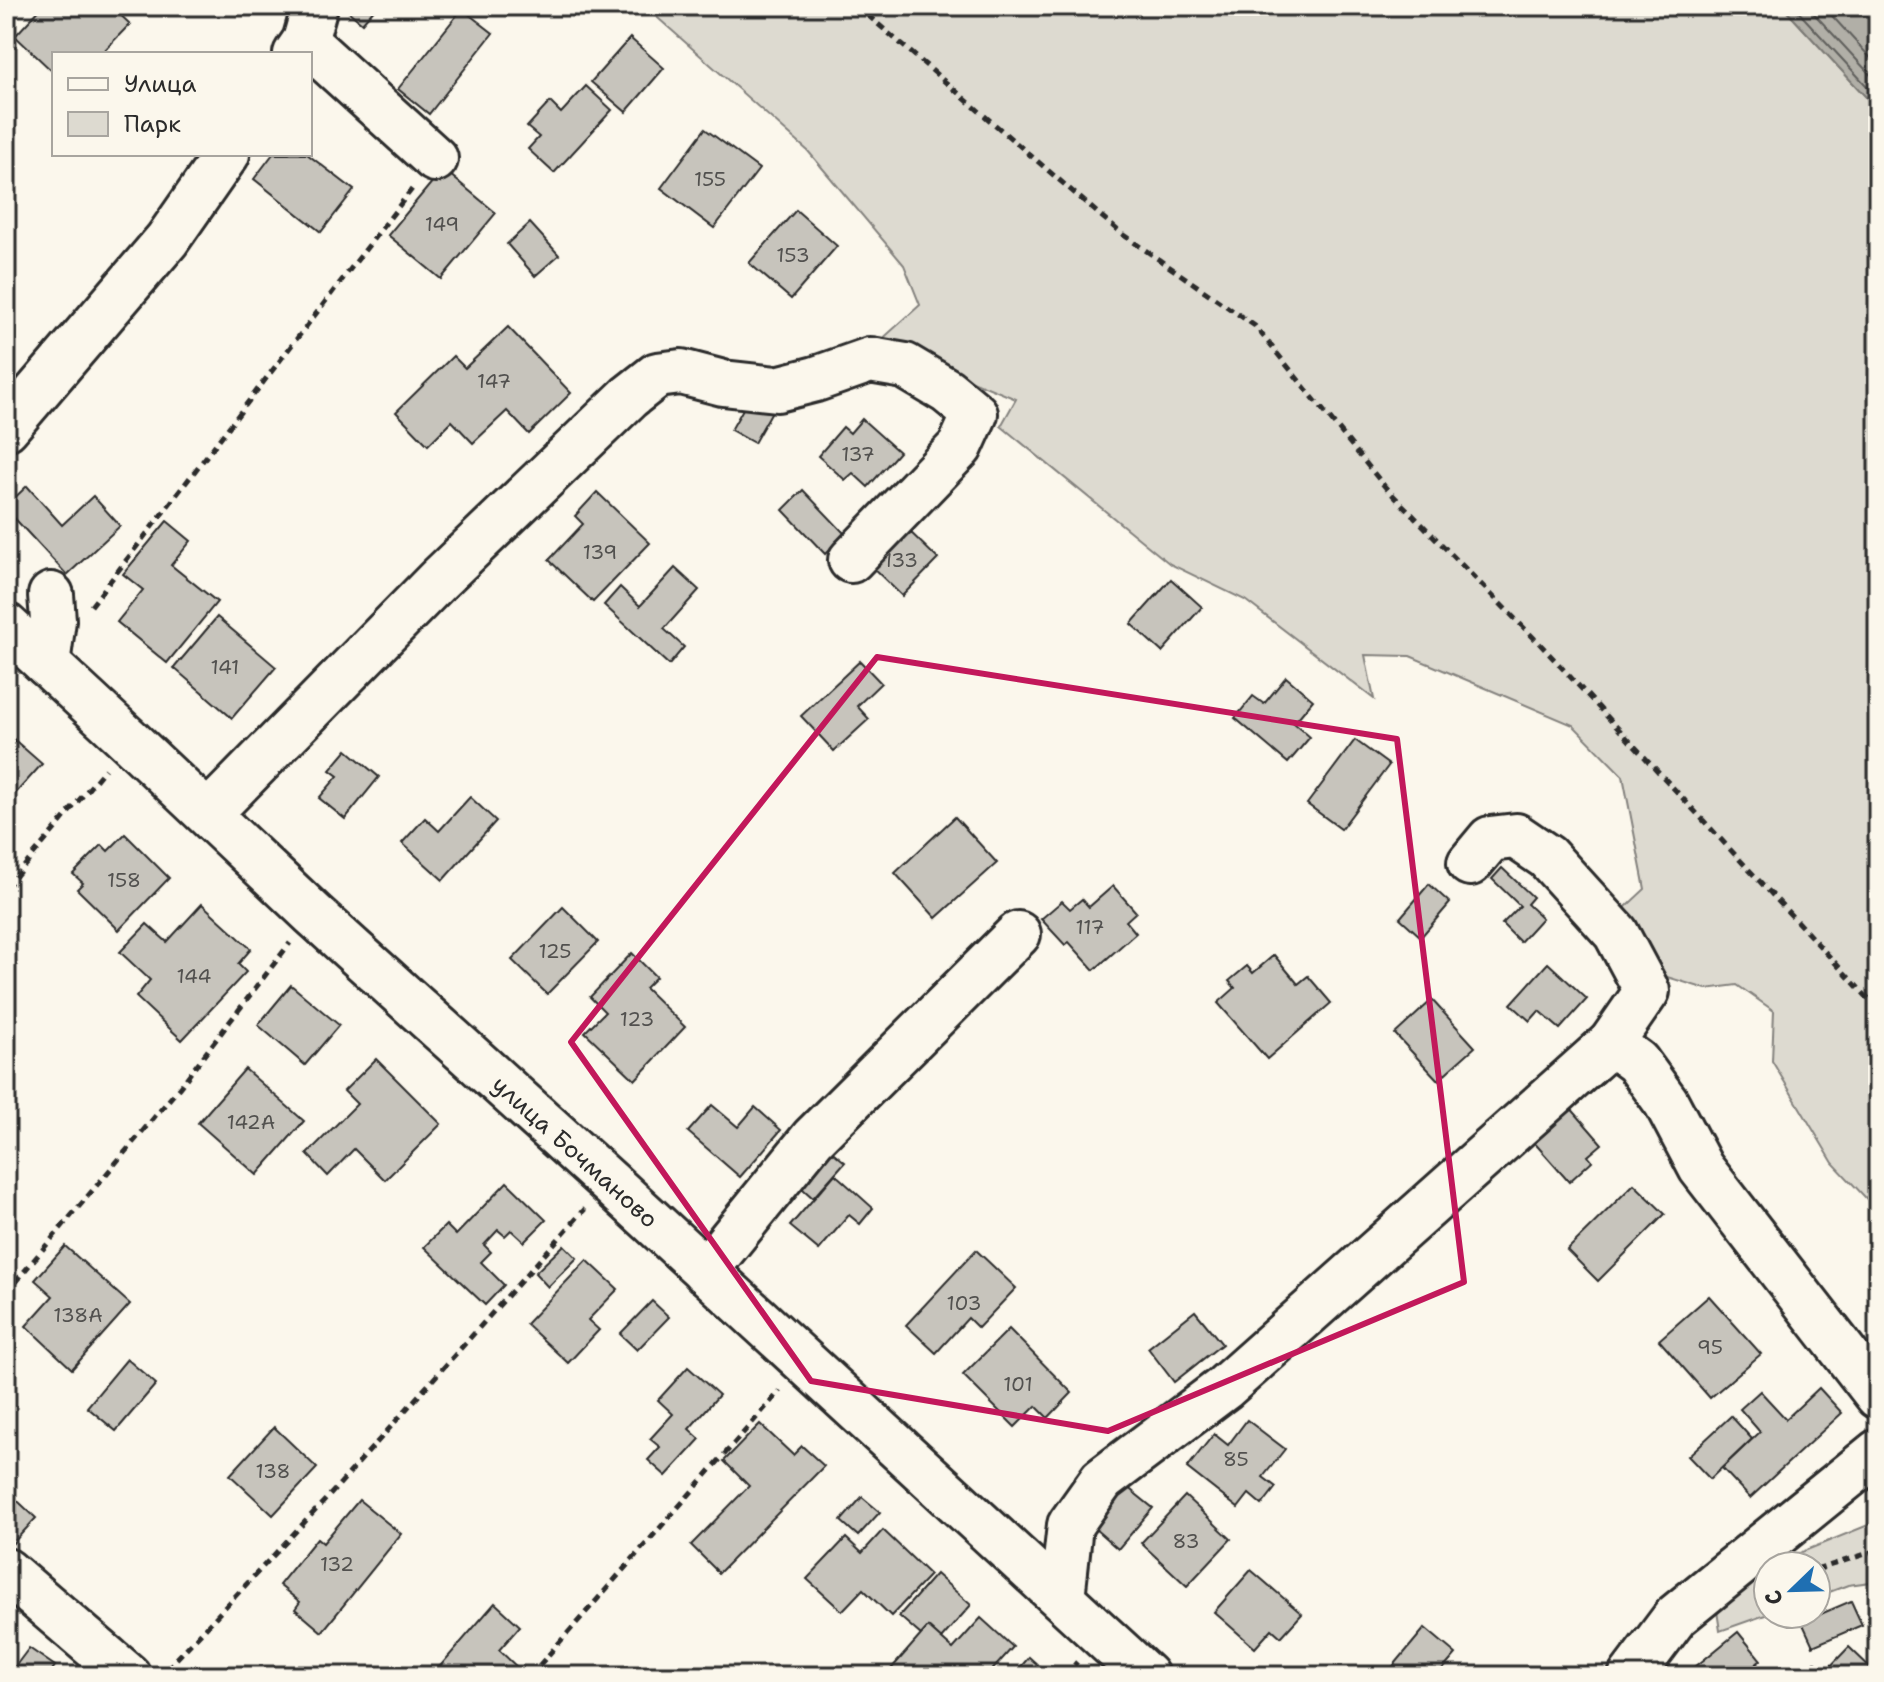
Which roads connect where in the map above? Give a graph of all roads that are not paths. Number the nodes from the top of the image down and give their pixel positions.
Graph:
1 (305, 34) edge
2 (226, 156) edge
3 (435, 159) road end
4 (6, 428) edge
5 (851, 560) dead end
6 (68, 604) road end
7 (6, 626) edge
8 (47, 664) junction
9 (208, 814) junction
10 (1470, 863) dead end
11 (1018, 934) dead end
12 (1611, 1043) junction
13 (705, 1271) junction
14 (1878, 1396) edge
15 (1878, 1452) edge
16 (6, 1571) edge
17 (1062, 1598) junction
18 (128, 1676) edge
19 (1146, 1676) edge
20 (1631, 1676) edge

1 - 3 street
2 - 4 street
5 - 9 street
6 - 8 street
7 - 8 street, улица Бочманово
8 - 9 street, улица Бочманово
9 - 13 street, улица Бочманово
10 - 12 street
11 - 13 street
12 - 14 street
12 - 17 street
13 - 17 street, улица Бочманово
15 - 20 street
16 - 18 street
17 - 19 street, улица Бочманово

